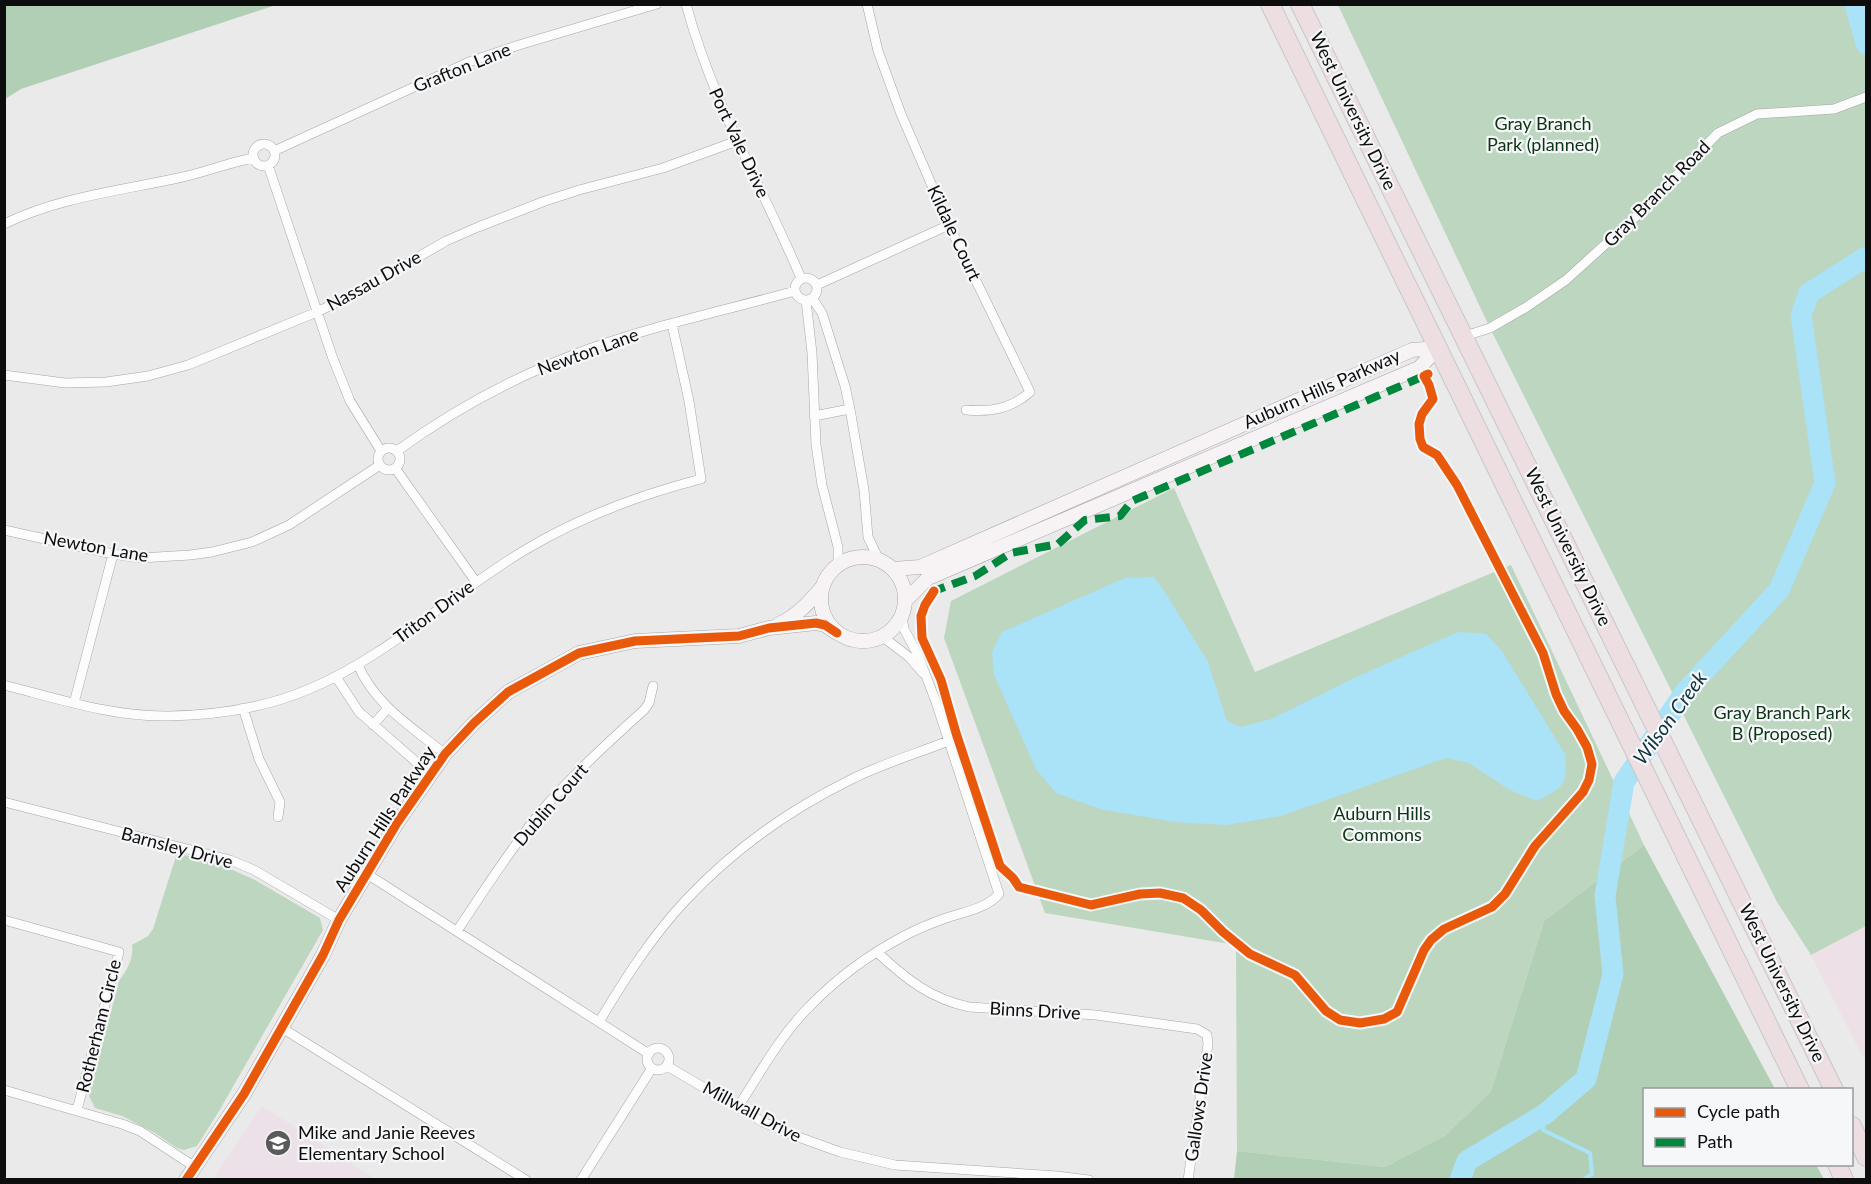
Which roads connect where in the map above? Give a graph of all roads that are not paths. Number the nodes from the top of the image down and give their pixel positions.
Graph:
1 (657, 4) edge
2 (686, 4) edge
3 (867, 4) edge
4 (1270, 4) edge
5 (1300, 4) edge
6 (1866, 97) edge
7 (737, 141) junction
8 (274, 151) junction
9 (254, 158) junction
10 (268, 165) junction
11 (4, 224) edge
12 (949, 225) junction
13 (801, 279) junction
14 (816, 285) junction
15 (795, 291) junction
16 (809, 299) junction
17 (317, 312) junction
18 (672, 324) junction
19 (1465, 336) junction
20 (1438, 348) junction
21 (4, 375) edge
22 (850, 409) junction
23 (966, 410) dead end
24 (814, 416) junction
25 (381, 451) junction
26 (397, 451) junction
27 (380, 465) junction
28 (395, 468) junction
29 (4, 530) edge
30 (113, 554) junction
31 (879, 560) junction
32 (838, 565) junction
33 (893, 569) junction
34 (476, 582) junction
35 (824, 585) junction
36 (906, 600) junction
37 (902, 616) junction
38 (769, 628) junction
39 (837, 633) junction
40 (883, 637) junction
41 (357, 665) junction
42 (925, 675) junction
43 (336, 677) junction
44 (4, 685) edge
45 (653, 686) dead end
46 (74, 703) junction
47 (243, 708) junction
48 (388, 708) junction
49 (373, 725) junction
50 (948, 741) junction
51 (445, 754) junction
52 (430, 774) junction
53 (4, 801) edge
54 (278, 817) dead end
55 (367, 874) junction
56 (4, 920) edge
57 (339, 920) junction
58 (457, 932) junction
59 (878, 952) junction
60 (598, 1022) junction
61 (282, 1028) junction
62 (1207, 1035) joint
63 (649, 1054) junction
64 (667, 1066) junction
65 (652, 1068) junction
66 (1800, 1088) edge
67 (1834, 1088) edge
68 (4, 1090) edge
69 (738, 1107) junction
70 (77, 1110) junction
71 (1853, 1130) edge
72 (1866, 1157) edge
73 (195, 1167) junction
74 (186, 1179) edge
75 (526, 1179) edge
76 (581, 1179) edge
77 (1089, 1179) edge
78 (1188, 1179) edge

1 - 8 street, Grafton Lane
2 - 7 street, Port Vale Drive
3 - 12 street, Kildale Court
4 - 20 highway, West University Drive
5 - 19 highway, West University Drive
6 - 19 street, Gray Branch Road
7 - 13 street, Port Vale Drive
7 - 17 street, Nassau Drive
8 - 9 street
8 - 10 street
9 - 10 street
9 - 11 street
10 - 17 street
12 - 14 street
12 - 23 street, Kildale Court
13 - 14 street
13 - 15 street
14 - 16 street
15 - 16 street
15 - 18 street, Newton Lane
16 - 22 street
16 - 24 street
17 - 21 street, Nassau Drive
17 - 25 street
18 - 26 street, Newton Lane
18 - 34 street, Triton Drive
19 - 20 highway
19 - 67 highway, West University Drive
20 - 33 street, Auburn Hills Parkway
20 - 36 street, Auburn Hills Parkway
20 - 66 highway, West University Drive
22 - 24 street
22 - 31 street
24 - 32 street
25 - 26 street
25 - 27 street
26 - 28 street
27 - 28 street
27 - 30 street, Newton Lane
28 - 34 street
29 - 30 street, Newton Lane
30 - 46 street
31 - 32 street
31 - 33 street
32 - 35 street
33 - 36 street
34 - 41 street, Triton Drive
35 - 38 street, Auburn Hills Parkway
35 - 39 street
36 - 37 street
37 - 40 street
37 - 42 street
38 - 39 street, Auburn Hills Parkway
38 - 51 street, Auburn Hills Parkway
39 - 40 street
40 - 42 street
41 - 43 street, Triton Drive
41 - 48 street
42 - 50 street
43 - 47 street, Triton Drive
43 - 49 street
44 - 46 street, Triton Drive
45 - 58 street, Dublin Court
46 - 47 street, Triton Drive
47 - 54 street
48 - 49 street
48 - 51 street
49 - 52 street
50 - 59 street
50 - 60 street
51 - 52 street, Auburn Hills Parkway
52 - 55 street, Auburn Hills Parkway
53 - 57 street, Barnsley Drive
55 - 57 street, Auburn Hills Parkway
55 - 58 street, Millwall Drive
56 - 70 street, Rotherham Circle
57 - 61 street, Auburn Hills Parkway
58 - 60 street, Millwall Drive
59 - 62 street, Binns Drive
59 - 69 street
60 - 63 street, Millwall Drive
61 - 73 street, Auburn Hills Parkway
61 - 75 street
62 - 78 street, Gallows Drive
63 - 64 street, Millwall Drive
63 - 65 street
64 - 65 street
64 - 69 street, Millwall Drive
65 - 76 street
68 - 70 street
69 - 77 street, Millwall Drive
70 - 73 street
71 - 72 highway
73 - 74 street, Auburn Hills Parkway

